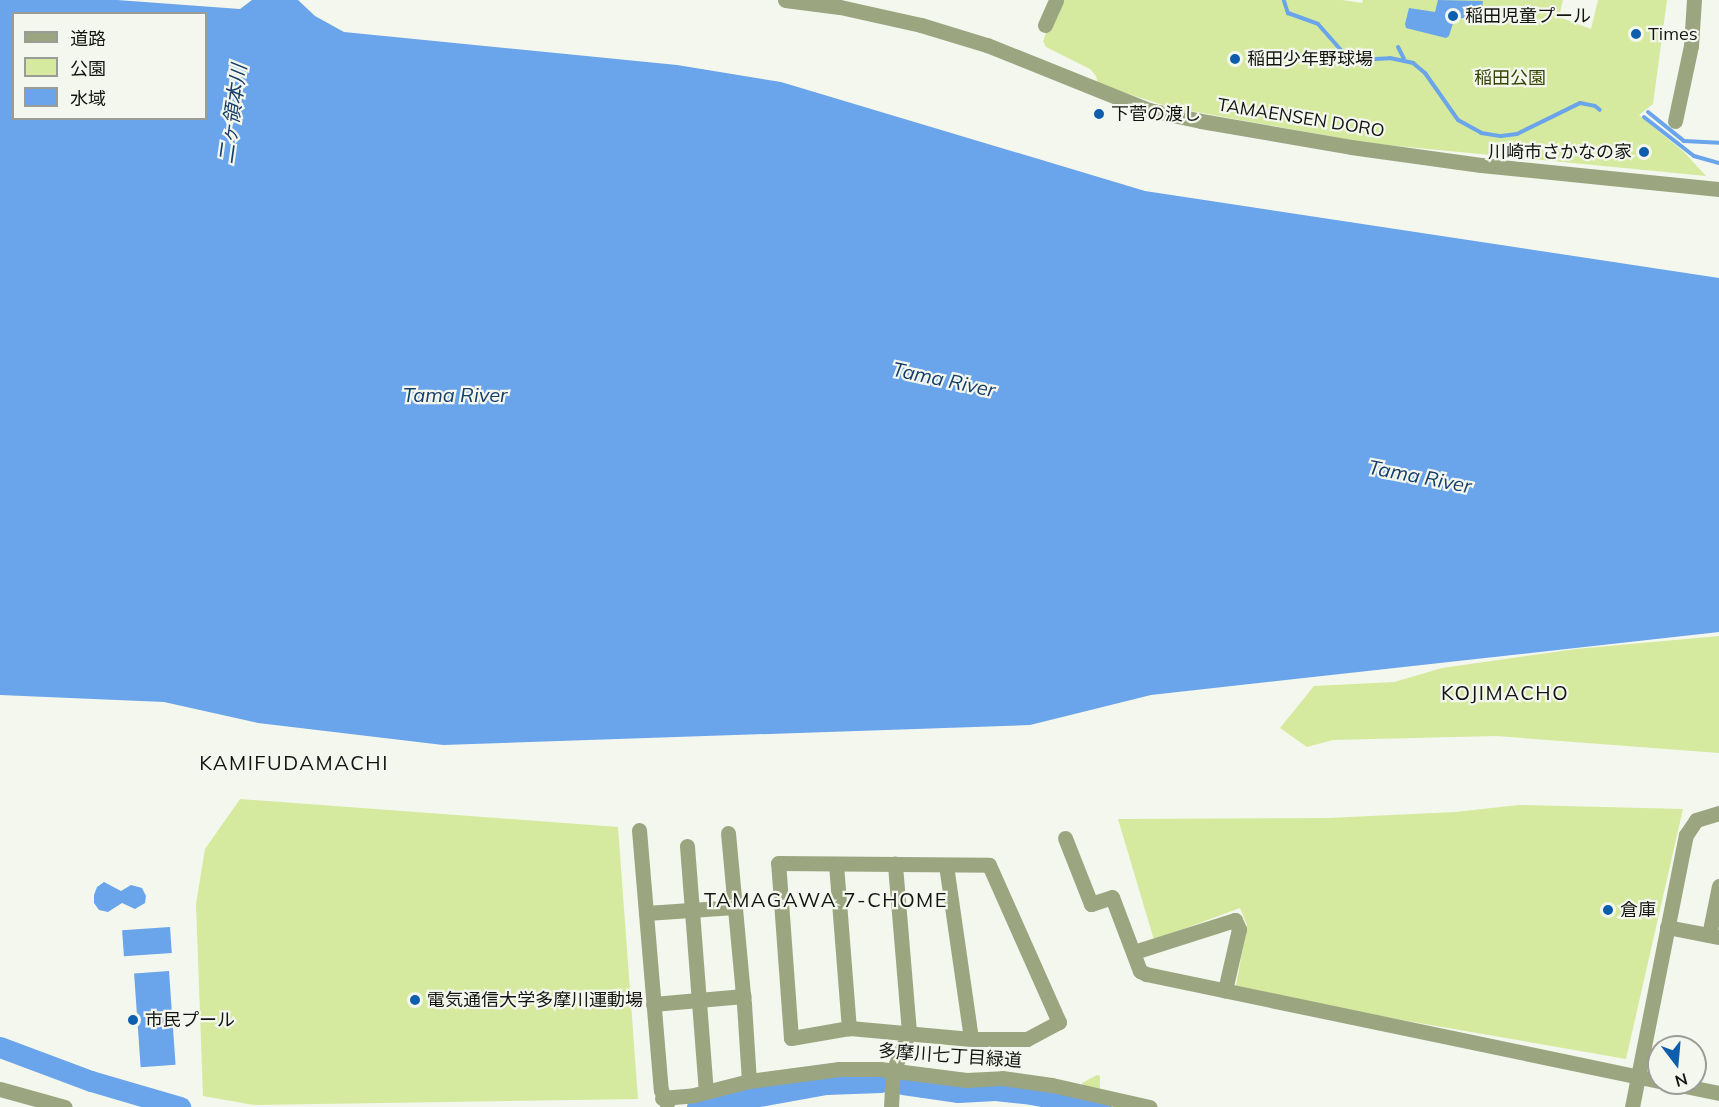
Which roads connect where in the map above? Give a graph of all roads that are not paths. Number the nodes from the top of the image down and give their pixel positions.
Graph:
1 (785, 0) edge
2 (1056, 0) edge
3 (1694, 0) edge
4 (1045, 25) dead end
5 (1675, 121) dead end
6 (1719, 189) edge
7 (1719, 813) edge
8 (639, 830) dead end
9 (728, 833) dead end
10 (1065, 838) dead end
11 (687, 846) dead end
12 (836, 864) junction
13 (895, 864) junction
14 (946, 865) junction
15 (1719, 886) edge
16 (735, 907) junction
17 (692, 910) junction
18 (646, 913) junction
19 (1667, 927) junction
20 (1714, 936) edge
21 (1134, 952) junction
22 (1225, 990) junction
23 (744, 996) junction
24 (698, 1000) junction
25 (654, 1004) junction
26 (849, 1028) junction
27 (909, 1032) junction
28 (970, 1039) junction
29 (893, 1071) junction
30 (1638, 1076) junction
31 (1647, 1078) edge
32 (748, 1081) junction
33 (0, 1089) edge
34 (706, 1091) junction
35 (665, 1102) edge
36 (65, 1107) edge
37 (891, 1107) edge
38 (1149, 1107) edge
39 (1632, 1107) edge

1 - 6 street, TAMAENSEN DORO
2 - 4 street
3 - 5 street
7 - 19 street
8 - 18 street
9 - 16 street
10 - 21 street
11 - 17 street
12 - 13 street
12 - 26 street
12 - 26 street
13 - 14 street
13 - 27 street
14 - 28 street
14 - 28 street
15 - 20 street
16 - 17 street
16 - 23 street
17 - 18 street
17 - 24 street
18 - 25 street
19 - 20 street
19 - 30 street
21 - 22 street
21 - 22 street
22 - 30 street
23 - 24 street
23 - 32 street
24 - 25 street
24 - 34 street
25 - 35 street
26 - 27 street
27 - 28 street
27 - 29 street
29 - 32 street, 多摩川七丁目緑道
29 - 37 street
29 - 38 street, 多摩川七丁目緑道
30 - 31 street
30 - 39 street
32 - 34 street, 多摩川七丁目緑道
33 - 36 street
34 - 35 street, 多摩川七丁目緑道

